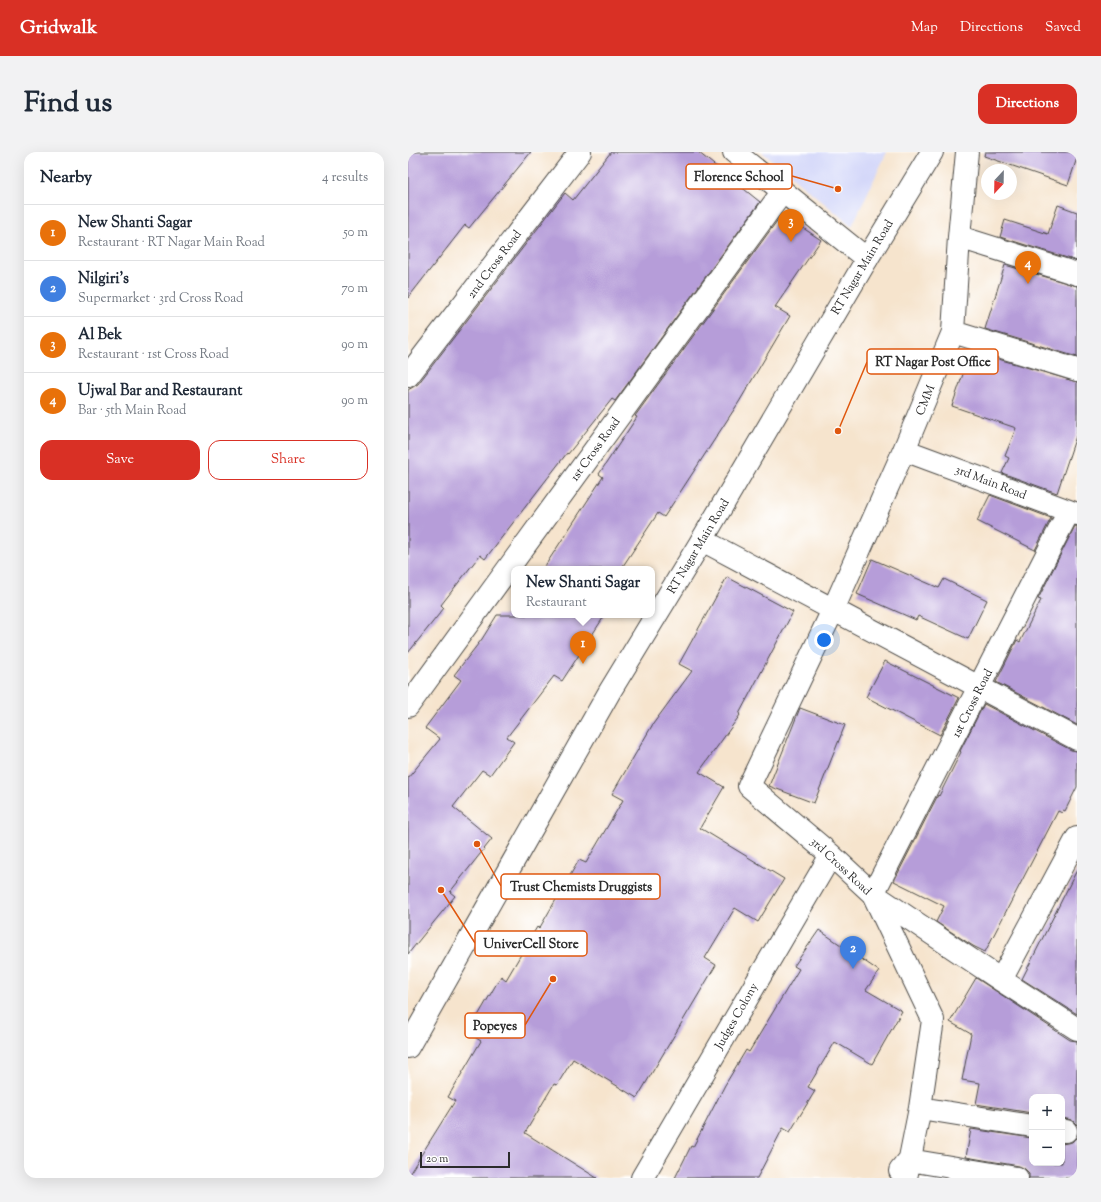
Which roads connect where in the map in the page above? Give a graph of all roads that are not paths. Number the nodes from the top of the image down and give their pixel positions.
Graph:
1 (580, 152) edge
2 (734, 152) edge
3 (932, 152) edge
4 (968, 152) edge
5 (783, 191) junction
6 (959, 237) junction
7 (867, 259) junction
8 (1077, 274) edge
9 (953, 332) junction
10 (1077, 370) edge
11 (408, 376) edge
12 (904, 450) junction
13 (1073, 513) edge
14 (702, 540) junction
15 (833, 610) junction
16 (655, 617) edge
17 (654, 618) edge
18 (980, 686) junction
19 (408, 706) edge
20 (1077, 739) edge
21 (1077, 838) edge
22 (831, 855) junction
23 (873, 894) junction
24 (1001, 980) junction
25 (1077, 1030) edge
26 (408, 1048) edge
27 (920, 1108) junction
28 (1029, 1126) edge
29 (908, 1169) edge
30 (642, 1178) edge
31 (895, 1178) edge
32 (1017, 1178) edge

1 - 11 street, 2nd Cross Road
2 - 5 street
3 - 7 street, RT Nagar Main Road
4 - 6 street, CMM
5 - 7 street
5 - 19 street, 1st Cross Road
6 - 8 street
6 - 9 street, CMM
7 - 14 street, RT Nagar Main Road
9 - 10 street
9 - 12 street, CMM
12 - 13 street, 3rd Main Road
12 - 15 street, CMM
13 - 18 street, 1st Cross Road
14 - 15 street
14 - 16 street, RT Nagar Main Road
15 - 18 street
15 - 22 street, 3rd Cross Road
17 - 26 street, RT Nagar Main Road
18 - 20 street
18 - 23 street, 1st Cross Road
21 - 24 street
22 - 23 street, 3rd Cross Road
22 - 30 street, Judges Colony
23 - 24 street
23 - 27 street, 3rd Cross Road
24 - 25 street
27 - 28 street
27 - 29 street, 3rd Cross Road
29 - 31 street
29 - 32 street

